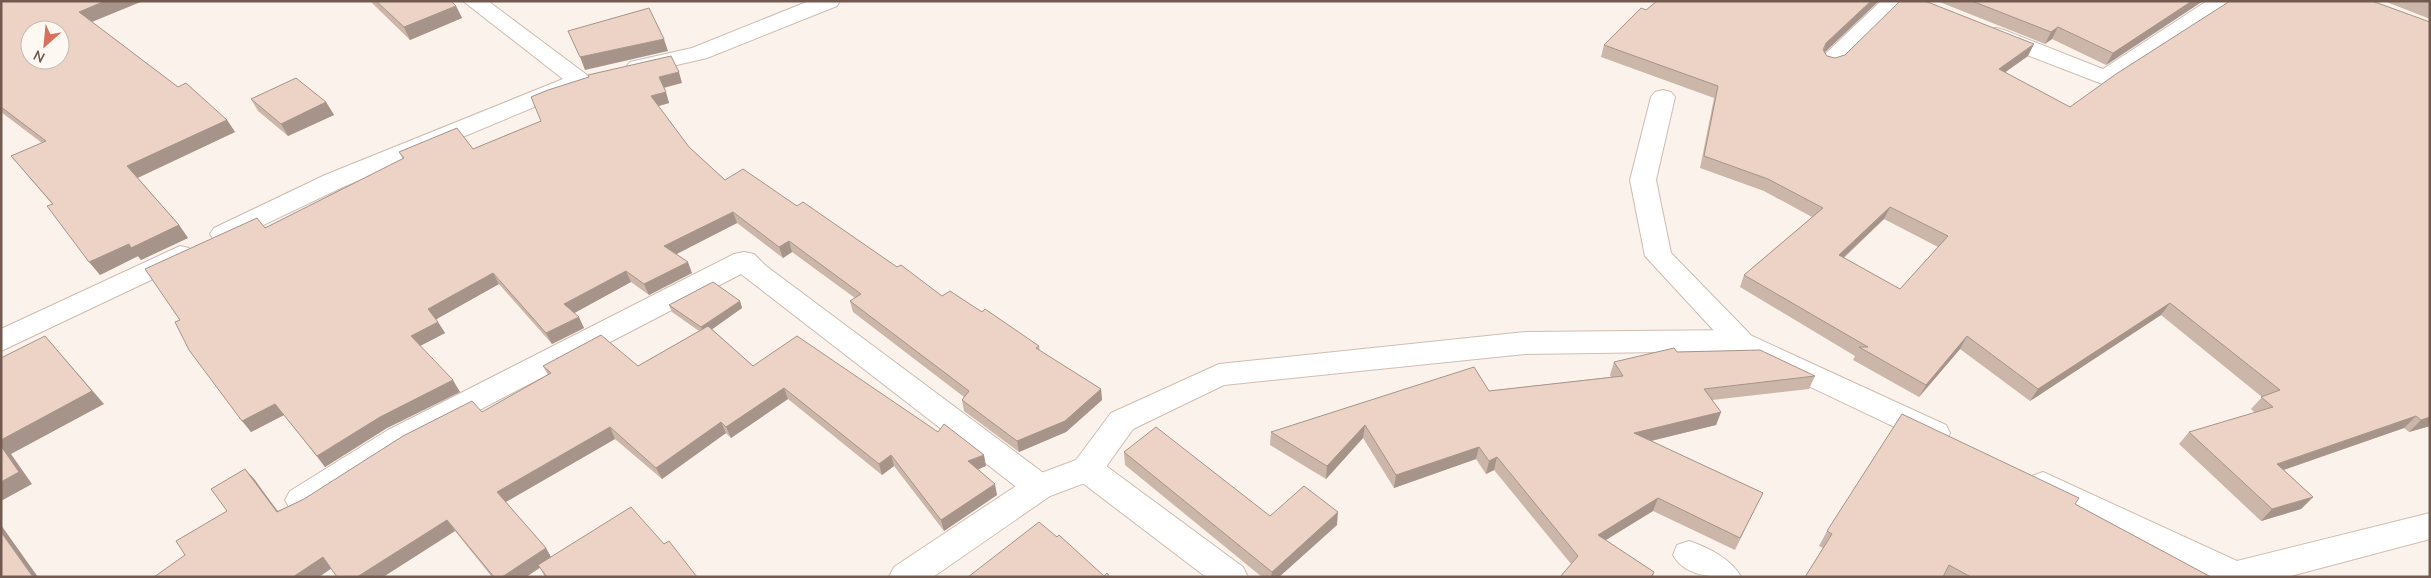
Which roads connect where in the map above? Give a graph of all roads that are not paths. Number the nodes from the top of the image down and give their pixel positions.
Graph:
1 (474, 1) edge
2 (830, 1) edge
3 (1894, 1) edge
4 (2222, 1) edge
5 (1976, 27) edge
6 (1831, 62) edge
7 (598, 76) junction
8 (1663, 97) dead end
9 (1740, 340) junction
10 (1, 341) edge
11 (1956, 443) edge
12 (1087, 468) junction
13 (2019, 473) edge
14 (1039, 487) junction
15 (301, 500) edge
16 (2430, 526) edge
17 (1689, 555) dead end
18 (906, 577) edge
19 (1230, 577) edge
20 (1724, 577) edge
21 (2235, 577) edge

1 - 7 street
2 - 7 street
3 - 6 street
4 - 5 street
7 - 10 street
8 - 9 street
9 - 11 street
9 - 12 street
12 - 14 street
12 - 19 street
13 - 21 street
14 - 15 street
14 - 18 street
16 - 21 street
17 - 20 street

